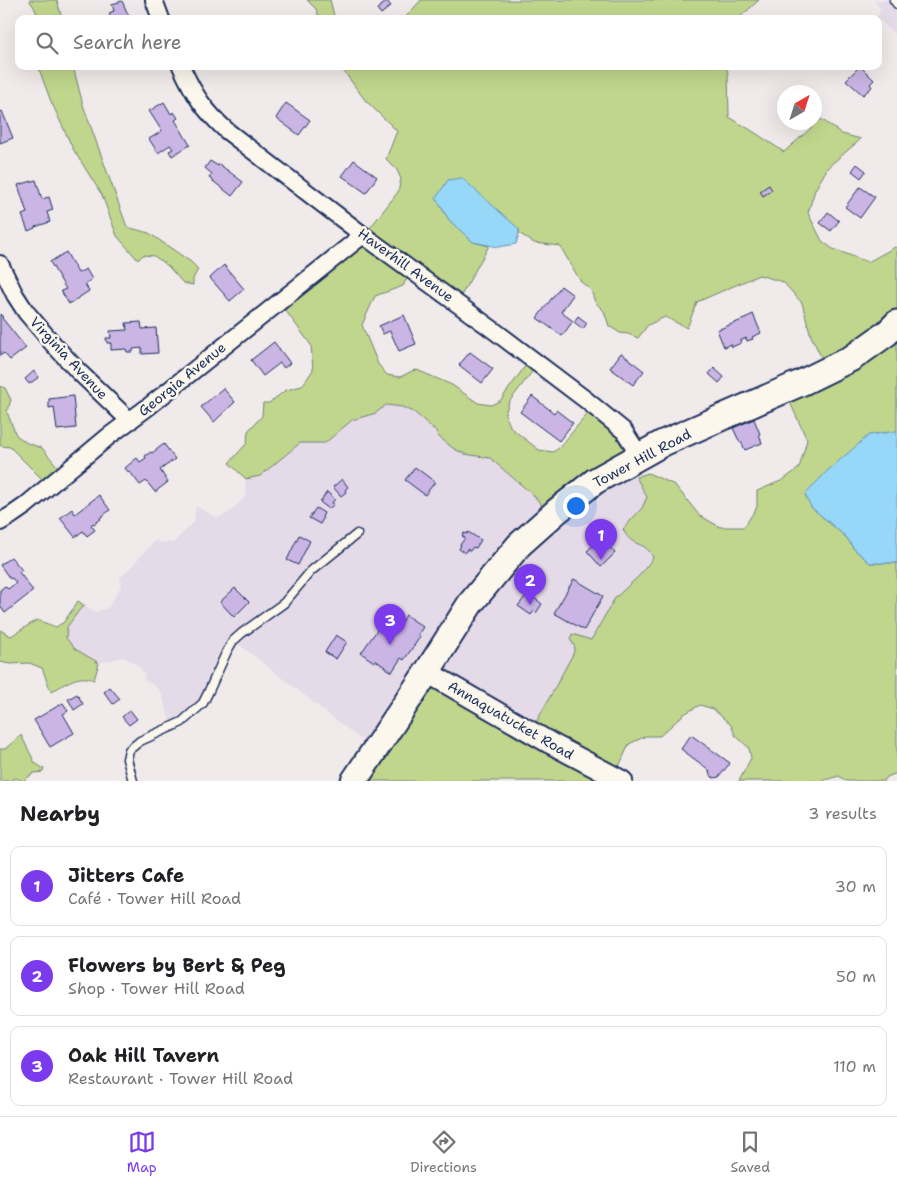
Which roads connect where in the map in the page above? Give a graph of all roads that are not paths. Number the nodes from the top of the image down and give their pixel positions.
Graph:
1 (154, 0) edge
2 (894, 0) edge
3 (897, 4) edge
4 (160, 15) edge
5 (183, 70) edge
6 (363, 235) junction
7 (0, 264) edge
8 (897, 323) edge
9 (130, 421) junction
10 (640, 456) junction
11 (0, 522) edge
12 (357, 534) dead end
13 (427, 672) junction
14 (133, 781) edge
15 (354, 781) edge
16 (622, 781) edge

1 - 4 street
2 - 3 lane
5 - 6 street, Haverhill Avenue
6 - 9 street, Georgia Avenue
6 - 10 street, Haverhill Avenue
7 - 9 street, Virginia Avenue
8 - 10 main road, Tower Hill Road
9 - 11 street, Georgia Avenue
10 - 13 main road, Tower Hill Road
12 - 14 lane
13 - 15 main road, Tower Hill Road
13 - 16 street, Annaquatucket Road

